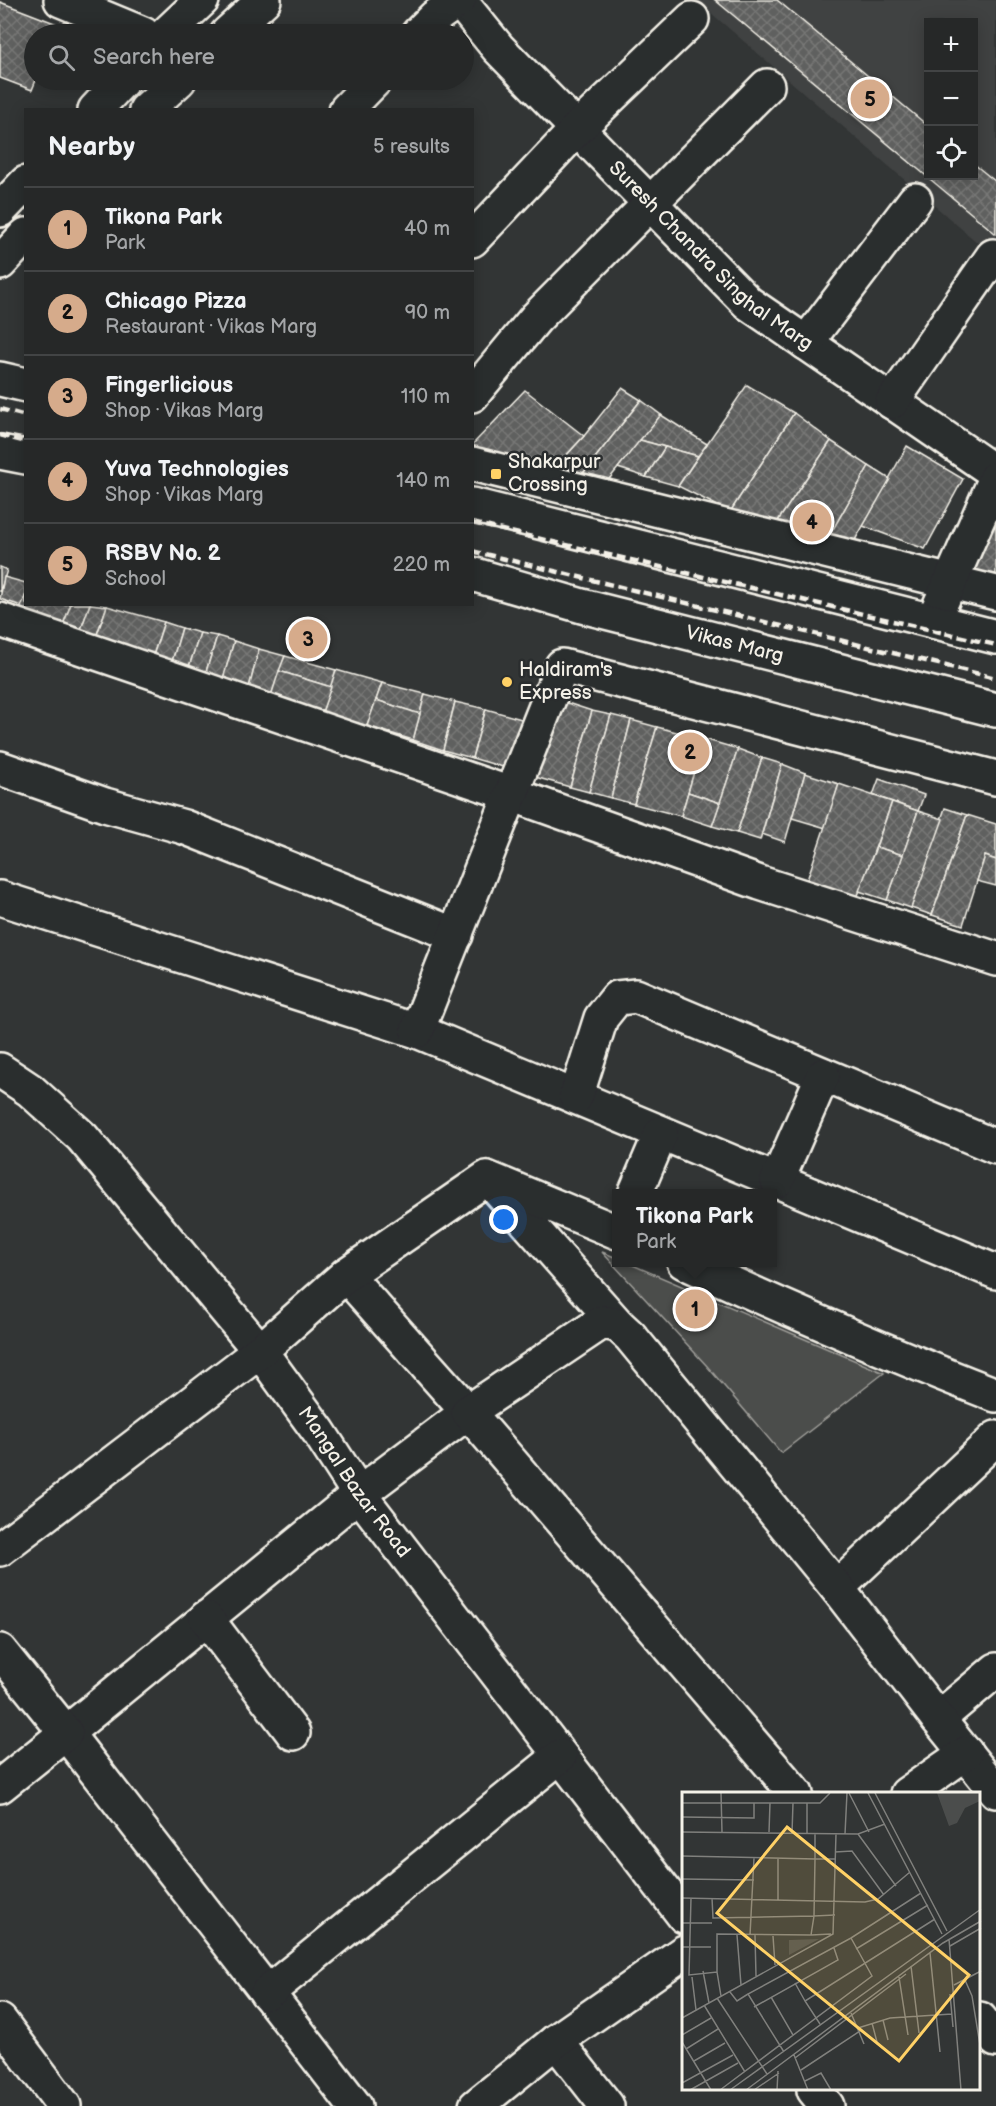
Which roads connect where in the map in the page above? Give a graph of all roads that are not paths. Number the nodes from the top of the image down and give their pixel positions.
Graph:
1 (61, 0) edge
2 (202, 0) edge
3 (264, 0) edge
4 (459, 0) edge
5 (692, 19) dead end
6 (119, 24) edge
7 (177, 24) edge
8 (238, 24) edge
9 (428, 24) edge
10 (767, 86) dead end
11 (113, 90) edge
12 (168, 90) edge
13 (365, 90) edge
14 (96, 108) edge
15 (148, 108) edge
16 (348, 108) edge
17 (577, 129) junction
18 (24, 185) edge
19 (915, 200) dead end
20 (651, 205) junction
21 (0, 210) edge
22 (24, 237) edge
23 (474, 238) edge
24 (993, 256) dead end
25 (0, 263) edge
26 (806, 343) junction
27 (0, 380) edge
28 (24, 385) edge
29 (474, 393) edge
30 (892, 402) junction
31 (0, 452) edge
32 (24, 458) edge
33 (474, 464) edge
34 (996, 473) edge
35 (996, 478) edge
36 (474, 506) edge
37 (474, 575) edge
38 (951, 582) junction
39 (996, 593) edge
40 (0, 620) edge
41 (933, 621) junction
42 (996, 637) edge
43 (996, 710) edge
44 (0, 768) edge
45 (996, 777) edge
46 (511, 794) junction
47 (0, 898) edge
48 (456, 935) junction
49 (996, 959) edge
50 (417, 1031) junction
51 (0, 1070) edge
52 (823, 1075) junction
53 (576, 1098) junction
54 (661, 1133) junction
55 (996, 1147) edge
56 (488, 1178) junction
57 (777, 1181) junction
58 (637, 1189) edge
59 (612, 1230) edge
60 (693, 1267) edge
61 (996, 1272) edge
62 (346, 1275) junction
63 (618, 1325) junction
64 (260, 1351) junction
65 (996, 1395) edge
66 (468, 1412) junction
67 (996, 1438) edge
68 (359, 1494) junction
69 (0, 1549) edge
70 (837, 1588) junction
71 (206, 1618) junction
72 (0, 1651) edge
73 (996, 1670) edge
74 (938, 1719) junction
75 (66, 1733) junction
76 (293, 1733) dead end
77 (966, 1753) junction
78 (560, 1756) junction
79 (0, 1786) edge
80 (996, 1791) edge
81 (794, 1792) edge
82 (910, 1792) edge
83 (682, 1913) edge
84 (682, 1953) edge
85 (267, 1993) junction
86 (981, 2020) edge
87 (4, 2033) edge
88 (996, 2040) edge
89 (556, 2041) junction
90 (815, 2091) edge
91 (64, 2106) edge
92 (355, 2106) edge
93 (476, 2106) edge
94 (607, 2106) edge
95 (827, 2106) edge

1 - 6 street
2 - 7 street
3 - 8 street
4 - 9 street
4 - 17 street, Suresh Chandra Singhal Marg
5 - 17 street
10 - 20 street
11 - 14 street
12 - 15 street
13 - 16 street
17 - 20 street, Suresh Chandra Singhal Marg
17 - 23 street
18 - 21 street
19 - 26 street
20 - 26 street, Suresh Chandra Singhal Marg
20 - 29 street
22 - 25 street
24 - 30 street
26 - 30 street, Suresh Chandra Singhal Marg
27 - 28 street
30 - 34 street, Suresh Chandra Singhal Marg
31 - 32 street
33 - 38 street
35 - 38 street
36 - 41 street
37 - 43 street, Vikas Marg
38 - 39 street
38 - 41 street
40 - 46 street
41 - 42 street
44 - 48 street
45 - 46 street
46 - 48 street
46 - 49 street
47 - 50 street
48 - 50 street
50 - 53 street
51 - 64 street, Mangal Bazar Road
52 - 53 street
52 - 55 street
52 - 57 street
53 - 54 street
54 - 57 street
54 - 58 street
56 - 59 street
56 - 62 street
56 - 63 street
57 - 61 street
60 - 65 street
62 - 64 street
62 - 66 street
63 - 66 street
63 - 70 street
64 - 68 street, Mangal Bazar Road
64 - 69 street
66 - 68 street
66 - 81 street
67 - 70 street
68 - 71 street
68 - 78 street, Mangal Bazar Road
70 - 74 street
71 - 75 street
71 - 76 street
72 - 75 street
73 - 74 street
74 - 77 street
75 - 79 street
75 - 85 street
77 - 80 street
77 - 82 street
78 - 83 street, Mangal Bazar Road
78 - 85 street
84 - 89 street
85 - 92 street
86 - 88 street
87 - 91 street
89 - 93 street
89 - 94 street
90 - 95 street

